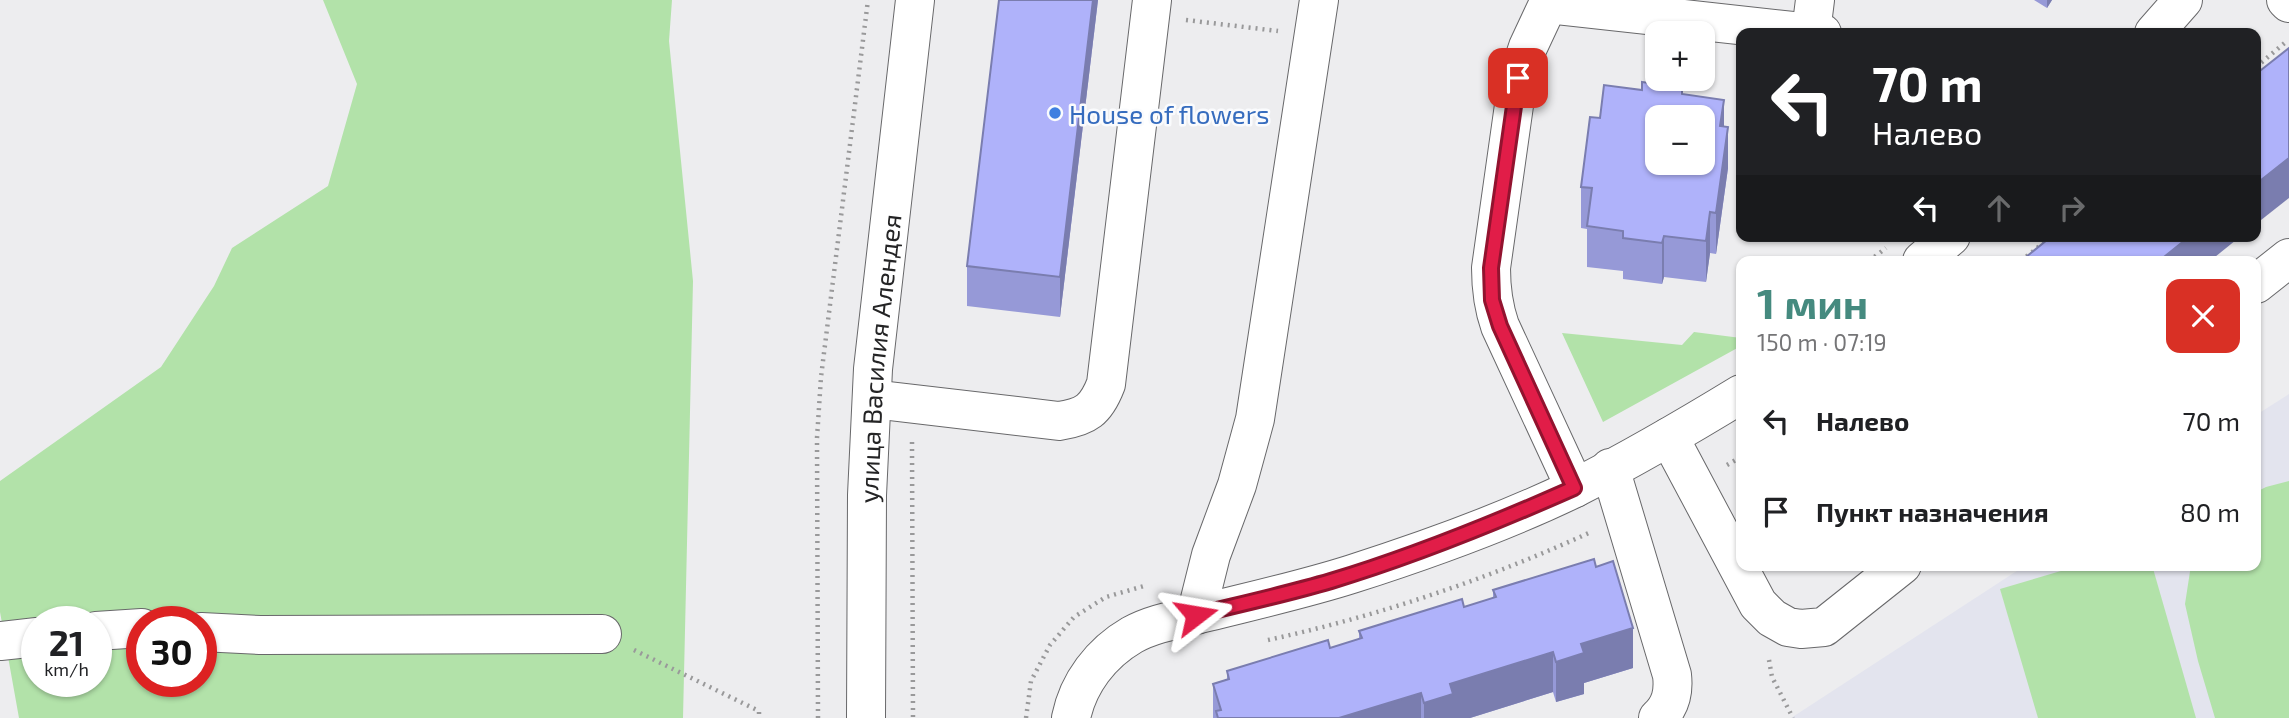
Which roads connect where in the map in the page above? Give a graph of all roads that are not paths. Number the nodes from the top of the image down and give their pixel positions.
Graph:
1 (915, 0) edge
2 (2183, 0) edge
3 (1549, 2) edge
4 (1151, 8) edge
5 (1316, 17) edge
6 (1815, 25) edge
7 (2158, 28) edge
8 (1944, 242) edge
9 (1928, 256) edge
10 (2289, 258) edge
11 (2261, 280) edge
12 (1736, 397) edge
13 (872, 399) junction
14 (1669, 437) junction
15 (1610, 468) junction
16 (1574, 488) junction
17 (1736, 563) edge
18 (1740, 571) edge
19 (1895, 571) edge
20 (1196, 615) junction
21 (217, 633) edge
22 (602, 634) road end
23 (866, 718) edge
24 (1071, 718) edge
25 (1658, 718) edge

1 - 13 street, улица Василия Алендея
2 - 7 street
3 - 6 street
3 - 16 street
4 - 13 street
5 - 20 street
8 - 9 street
10 - 11 street
12 - 14 street
13 - 23 street, улица Василия Алендея
14 - 15 street
14 - 17 street
15 - 16 street
15 - 25 street
16 - 20 street
18 - 19 street
20 - 24 street
21 - 22 street

